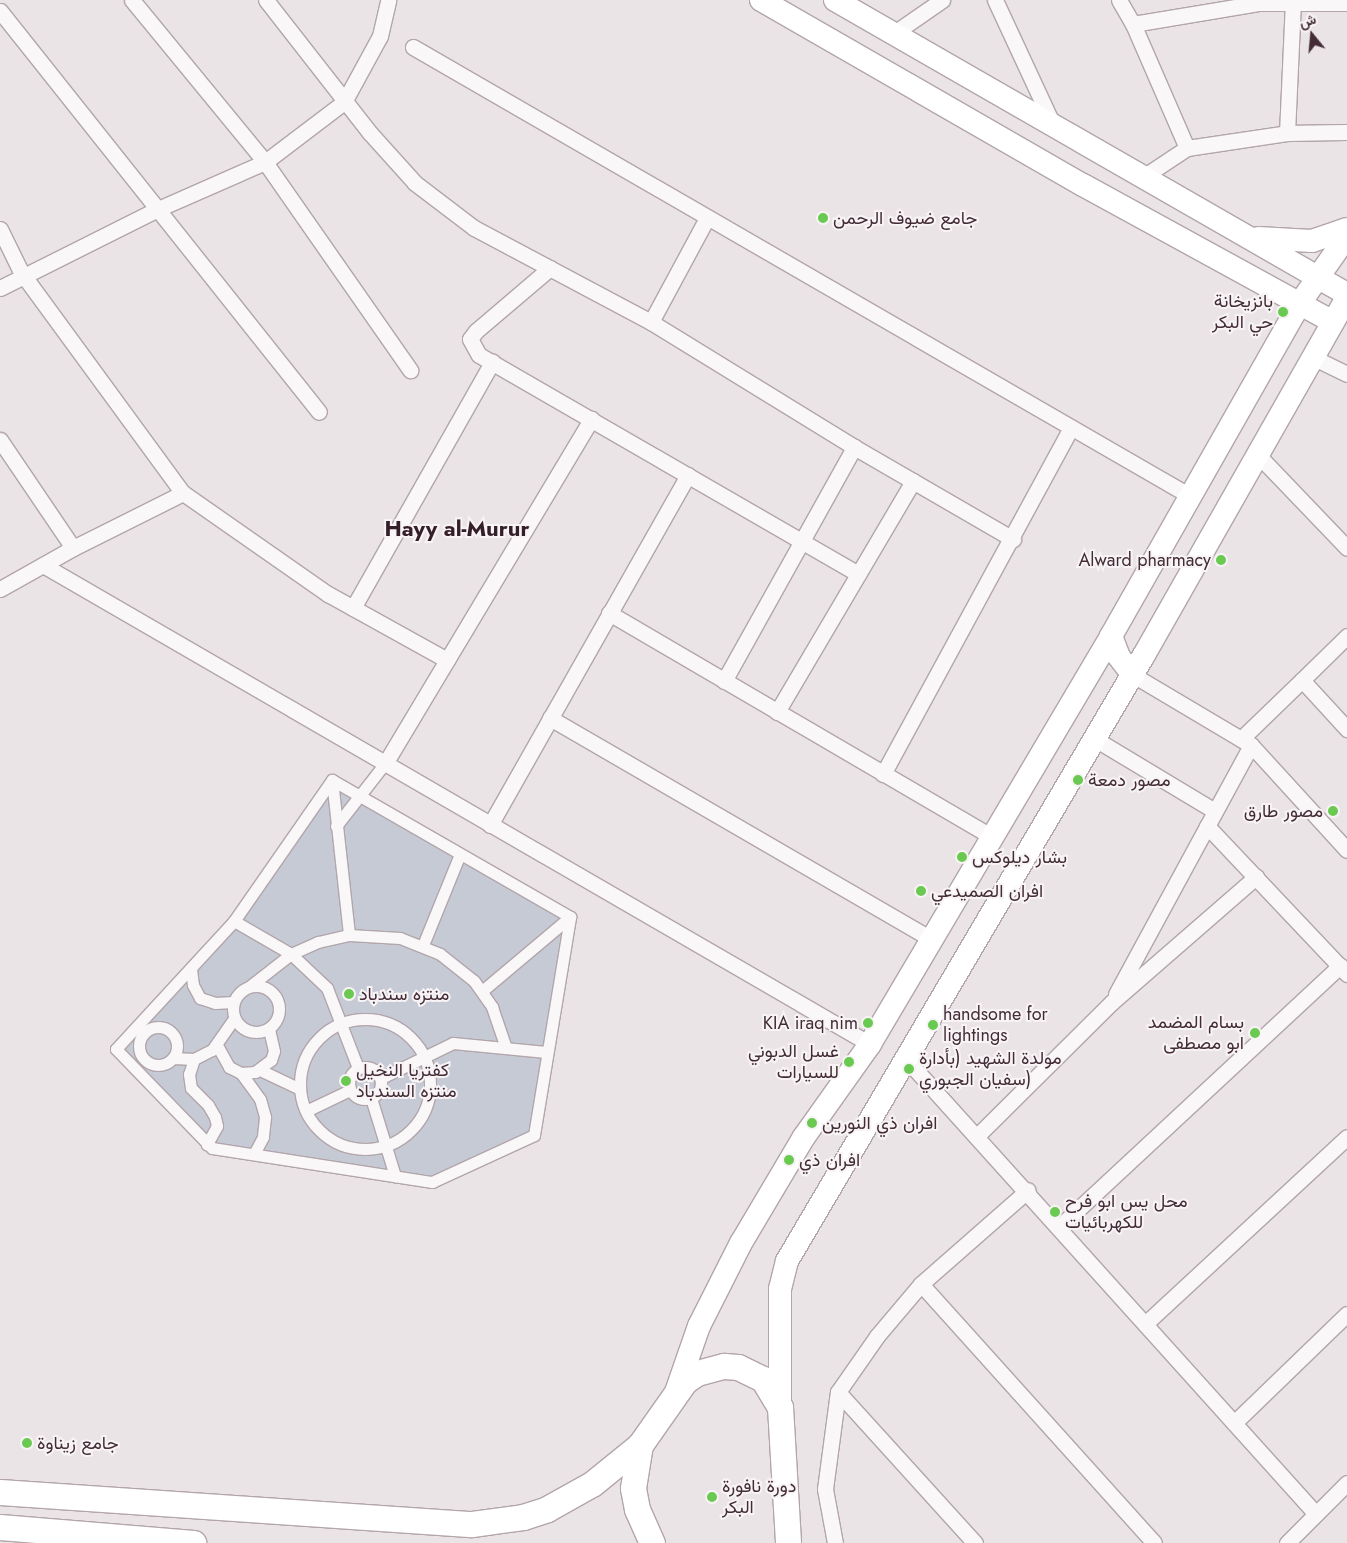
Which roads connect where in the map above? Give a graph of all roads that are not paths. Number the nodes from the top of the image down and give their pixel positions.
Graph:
1 (132, 0) edge
2 (266, 0) edge
3 (388, 0) edge
4 (761, 0) edge
5 (835, 0) edge
6 (942, 0) edge
7 (995, 0) edge
8 (1119, 0) edge
9 (1293, 3) junction
10 (1347, 3) edge
11 (0, 11) edge
12 (1133, 24) junction
13 (893, 34) junction
14 (413, 47) dead end
15 (344, 102) junction
16 (1053, 125) junction
17 (1347, 132) edge
18 (1287, 134) junction
19 (1187, 148) junction
20 (265, 162) junction
21 (1143, 177) junction
22 (1190, 204) junction
23 (158, 209) junction
24 (707, 218) junction
25 (0, 229) edge
26 (1347, 229) edge
27 (1172, 234) junction
28 (1246, 236) junction
29 (1347, 236) edge
30 (550, 268) junction
31 (1244, 273) junction
32 (24, 276) junction
33 (1320, 277) junction
34 (0, 288) edge
35 (1347, 296) edge
36 (1300, 303) junction
37 (651, 322) junction
38 (1333, 322) junction
39 (1312, 356) junction
40 (492, 362) junction
41 (1265, 366) junction
42 (410, 370) dead end
43 (1347, 373) edge
44 (319, 412) dead end
45 (591, 419) junction
46 (1071, 428) junction
47 (0, 440) edge
48 (854, 447) junction
49 (1257, 454) junction
50 (688, 475) junction
51 (913, 481) junction
52 (183, 493) junction
53 (1190, 496) junction
54 (1013, 539) junction
55 (801, 541) junction
56 (73, 548) junction
57 (1347, 548) edge
58 (43, 565) junction
59 (858, 574) junction
60 (0, 589) edge
61 (353, 608) junction
62 (609, 614) junction
63 (1111, 636) junction
64 (1347, 636) edge
65 (447, 660) junction
66 (1133, 675) junction
67 (1302, 680) junction
68 (724, 681) junction
69 (777, 712) junction
70 (550, 718) junction
71 (1347, 729) edge
72 (1095, 739) junction
73 (1246, 742) junction
74 (386, 762) junction
75 (883, 774) junction
76 (332, 780) junction
77 (360, 796) junction
78 (1215, 811) junction
79 (490, 825) junction
80 (336, 826) junction
81 (1207, 826) junction
82 (992, 837) junction
83 (1347, 850) edge
84 (460, 854) junction
85 (1256, 877) junction
86 (570, 917) junction
87 (234, 921) junction
88 (349, 935) junction
89 (932, 939) junction
90 (423, 945) junction
91 (291, 954) junction
92 (191, 969) junction
93 (1343, 970) edge
94 (250, 986) junction
95 (482, 991) junction
96 (233, 1002) junction
97 (1112, 1002) junction
98 (234, 1019) junction
99 (341, 1024) junction
100 (269, 1029) junction
101 (870, 1044) junction
102 (218, 1046) junction
103 (506, 1048) junction
104 (546, 1052) junction
105 (173, 1058) dead end
106 (424, 1058) junction
107 (194, 1059) junction
108 (906, 1059) junction
109 (358, 1068) junction
110 (260, 1070) junction
111 (241, 1072) junction
112 (381, 1078) junction
113 (300, 1089) junction
114 (350, 1090) junction
115 (371, 1098) junction
116 (306, 1111) junction
117 (977, 1136) junction
118 (1347, 1137) edge
119 (207, 1144) junction
120 (386, 1146) junction
121 (254, 1154) junction
122 (395, 1176) junction
123 (1028, 1190) junction
124 (1059, 1227) junction
125 (921, 1284) junction
126 (1347, 1314) edge
127 (1145, 1324) junction
128 (676, 1392) junction
129 (838, 1392) junction
130 (780, 1407) junction
131 (1234, 1423) junction
132 (640, 1446) junction
133 (1345, 1489) edge
134 (0, 1492) edge
135 (1316, 1514) junction
136 (0, 1527) edge
137 (193, 1543) edge
138 (652, 1543) edge
139 (788, 1543) edge
140 (835, 1543) edge
141 (975, 1543) edge
142 (1154, 1543) edge
143 (1287, 1543) edge

1 - 20 street
2 - 15 street
3 - 15 street
4 - 27 main road
5 - 13 main road
6 - 13 street
7 - 16 street
8 - 12 street
9 - 10 street
9 - 12 street
9 - 18 street
11 - 23 street
12 - 19 street
13 - 16 main road
14 - 24 street
15 - 20 street
15 - 30 street
16 - 21 main road
17 - 18 street
18 - 19 street
19 - 21 street
20 - 23 street
20 - 42 street
21 - 22 main road
22 - 27 main road
22 - 28 main road
23 - 32 street
23 - 44 street
24 - 37 street
24 - 46 street
25 - 32 street
26 - 28 main road
27 - 31 main road
28 - 33 main road
29 - 33 main road
30 - 37 street
30 - 40 street
31 - 36 main road
31 - 41 main road
32 - 34 street
32 - 52 street
33 - 35 main road
33 - 36 main road
35 - 38 main road
36 - 38 main road
36 - 41 main road
37 - 48 street
38 - 39 main road
39 - 43 street
39 - 49 main road
40 - 45 street
40 - 61 street
41 - 53 main road
45 - 50 street
45 - 65 street
46 - 53 street
46 - 54 street
47 - 56 street
48 - 51 street
48 - 55 street
49 - 57 street
49 - 66 main road
50 - 55 street
50 - 62 street
51 - 54 street
51 - 59 street
52 - 56 street
52 - 61 street
53 - 63 main road
54 - 75 street
55 - 59 street
55 - 68 street
56 - 58 street
58 - 60 street
58 - 74 street
59 - 69 street
61 - 65 street
62 - 68 street
62 - 70 street
63 - 66 main road
63 - 82 main road
64 - 67 street
65 - 74 street
66 - 72 main road
66 - 73 street
67 - 71 street
67 - 73 street
68 - 69 street
69 - 75 street
70 - 79 street
70 - 89 street
72 - 78 street
72 - 108 main road
73 - 78 street
73 - 83 street
74 - 77 street
74 - 79 street
75 - 82 street
76 - 77 street
76 - 80 street
76 - 87 street
77 - 80 street
77 - 84 street
78 - 81 street
79 - 101 street
80 - 88 street
81 - 85 street
81 - 97 street
82 - 89 main road
84 - 86 street
84 - 90 street
85 - 93 street
85 - 97 street
86 - 95 street
86 - 104 street
87 - 91 street
87 - 92 street
88 - 90 street
88 - 91 street
89 - 101 main road
90 - 95 street
91 - 94 street
91 - 99 street
92 - 96 street
92 - 119 street
93 - 124 street
94 - 96 street
94 - 100 street
95 - 103 street
96 - 98 street
97 - 117 street
98 - 100 street
98 - 102 street
99 - 106 street
99 - 109 street
99 - 113 street
100 - 110 street
101 - 128 main road
102 - 107 street
102 - 111 street
103 - 104 street
103 - 106 street
104 - 122 street
105 - 107 street
106 - 112 street
106 - 120 street
107 - 119 street
108 - 117 street
108 - 130 main road
109 - 112 street
109 - 114 street
110 - 111 street
110 - 113 street
111 - 121 street
112 - 115 street
113 - 116 street
114 - 115 street
114 - 116 street
115 - 120 street
116 - 120 street
117 - 123 street
118 - 127 street
119 - 121 street
120 - 122 street
121 - 122 street
123 - 124 street
123 - 125 street
124 - 127 street
125 - 129 street
125 - 142 street
126 - 131 street
127 - 131 street
128 - 130 main road
128 - 132 main road
129 - 140 street
129 - 141 street
130 - 139 main road
131 - 135 street
132 - 134 main road
132 - 138 main road
133 - 135 street
135 - 143 street
136 - 137 main road

